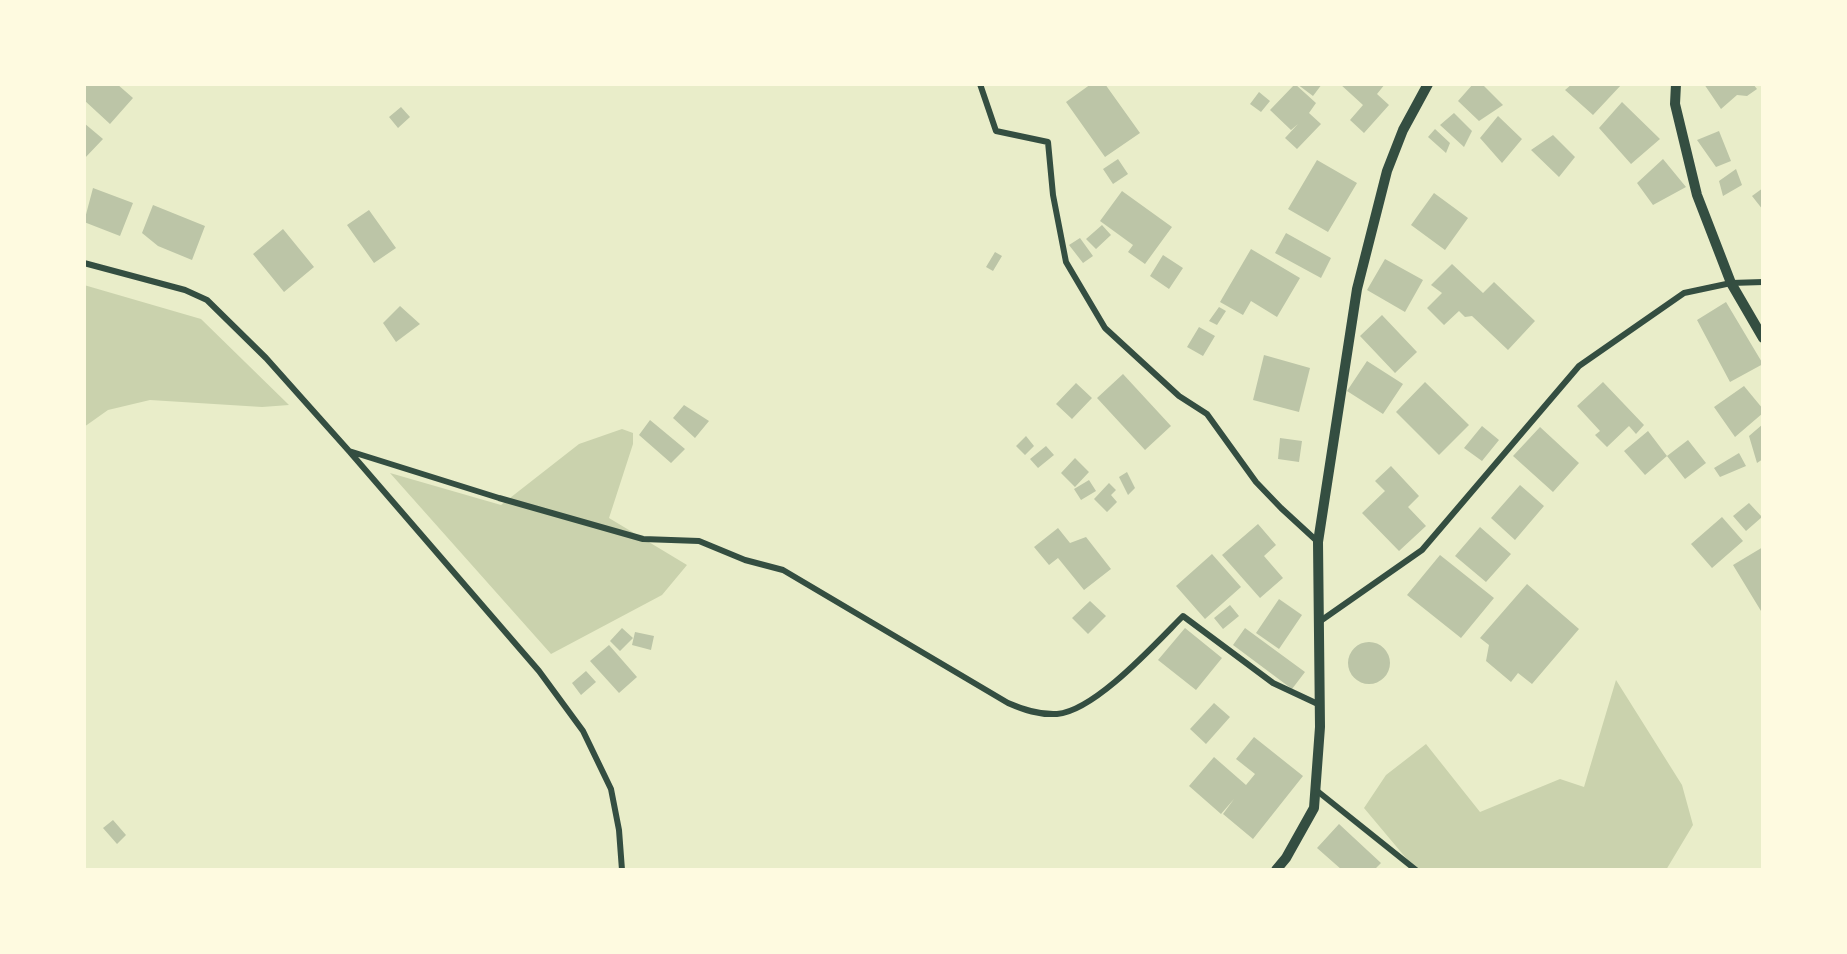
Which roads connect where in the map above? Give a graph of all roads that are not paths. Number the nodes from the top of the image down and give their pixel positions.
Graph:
1 (980, 84) edge
2 (1676, 84) edge
3 (1426, 85) edge
4 (84, 263) edge
5 (1763, 282) edge
6 (1731, 283) junction
7 (1763, 338) edge
8 (350, 451) junction
9 (1318, 542) junction
10 (1319, 622) junction
11 (1320, 705) junction
12 (1316, 789) junction
13 (622, 870) edge
14 (1276, 870) edge
15 (1416, 870) edge

1 - 9 street
2 - 6 street
3 - 9 street
4 - 8 street
5 - 6 street
6 - 7 street
6 - 10 street
8 - 11 street
8 - 13 street
9 - 10 street
10 - 11 street
11 - 12 street
12 - 14 street
12 - 15 street

